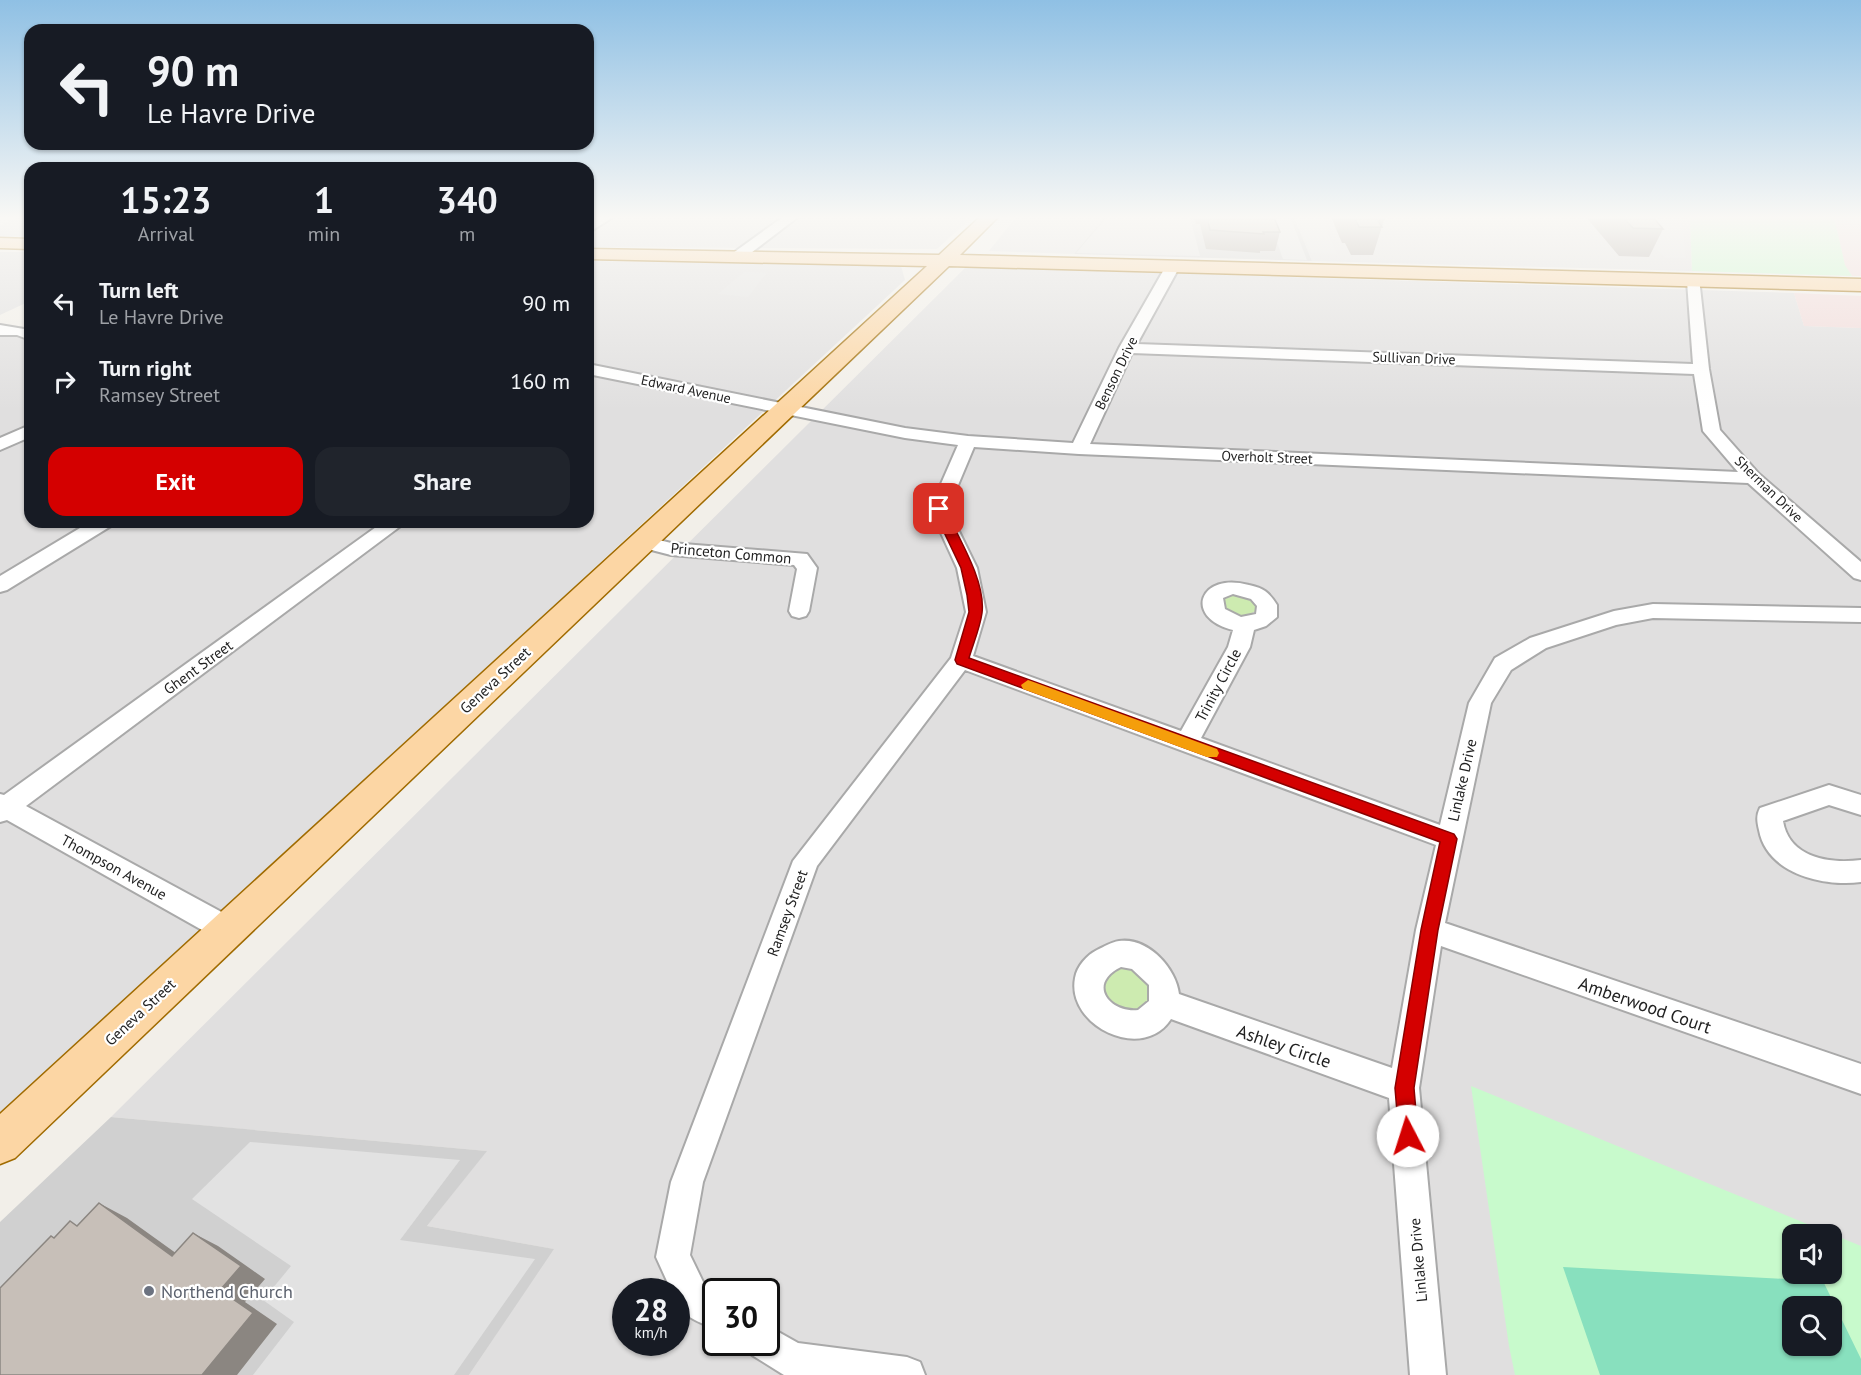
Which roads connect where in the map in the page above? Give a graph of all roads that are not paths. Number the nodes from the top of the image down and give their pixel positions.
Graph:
1 (921, 281) edge
2 (1164, 281) edge
3 (1694, 281) edge
4 (1701, 281) edge
5 (1861, 285) edge
6 (0, 330) edge
7 (24, 333) edge
8 (0, 339) edge
9 (1127, 348) junction
10 (1701, 369) junction
11 (595, 370) edge
12 (784, 410) junction
13 (24, 433) edge
14 (968, 441) junction
15 (0, 446) edge
16 (1078, 449) junction
17 (1753, 478) junction
18 (94, 528) edge
19 (388, 528) edge
20 (643, 542) junction
21 (1861, 573) edge
22 (0, 585) edge
23 (799, 611) dead end
24 (1861, 615) edge
25 (1245, 624) dead end
26 (962, 660) junction
27 (1186, 744) junction
28 (1861, 805) edge
29 (2, 808) edge
30 (1449, 839) junction
31 (1861, 871) edge
32 (228, 930) junction
33 (1430, 930) junction
34 (1164, 1003) dead end
35 (1861, 1079) edge
36 (1404, 1088) junction
37 (0, 1143) edge
38 (702, 1303) edge
39 (780, 1352) edge
40 (907, 1375) edge
41 (1428, 1375) edge

1 - 12 main road, Geneva Street
2 - 9 street, Benson Drive
3 - 10 street, Sherman Drive
4 - 5 main road
6 - 7 street
7 - 8 street
9 - 10 street, Sullivan Drive
9 - 16 street, Benson Drive
10 - 17 street, Sherman Drive
11 - 12 street, Edward Avenue
12 - 14 street, Overholt Street
12 - 20 main road, Geneva Street
13 - 15 street
14 - 16 street, Overholt Street
14 - 26 street, Ramsey Street
16 - 17 street, Overholt Street
17 - 21 street, Sherman Drive
18 - 22 street
19 - 29 street, Ghent Street
20 - 23 street, Princeton Common
20 - 32 main road, Geneva Street
24 - 30 street, Linlake Drive
25 - 27 street, Trinity Circle
26 - 27 street
26 - 38 street, Ramsey Street
27 - 30 street
28 - 31 street
29 - 32 street, Thompson Avenue
30 - 33 street, Linlake Drive
32 - 37 main road, Geneva Street
33 - 35 street, Amberwood Court
33 - 36 street, Linlake Drive
34 - 36 street, Ashley Circle
36 - 41 street, Linlake Drive
39 - 40 street

